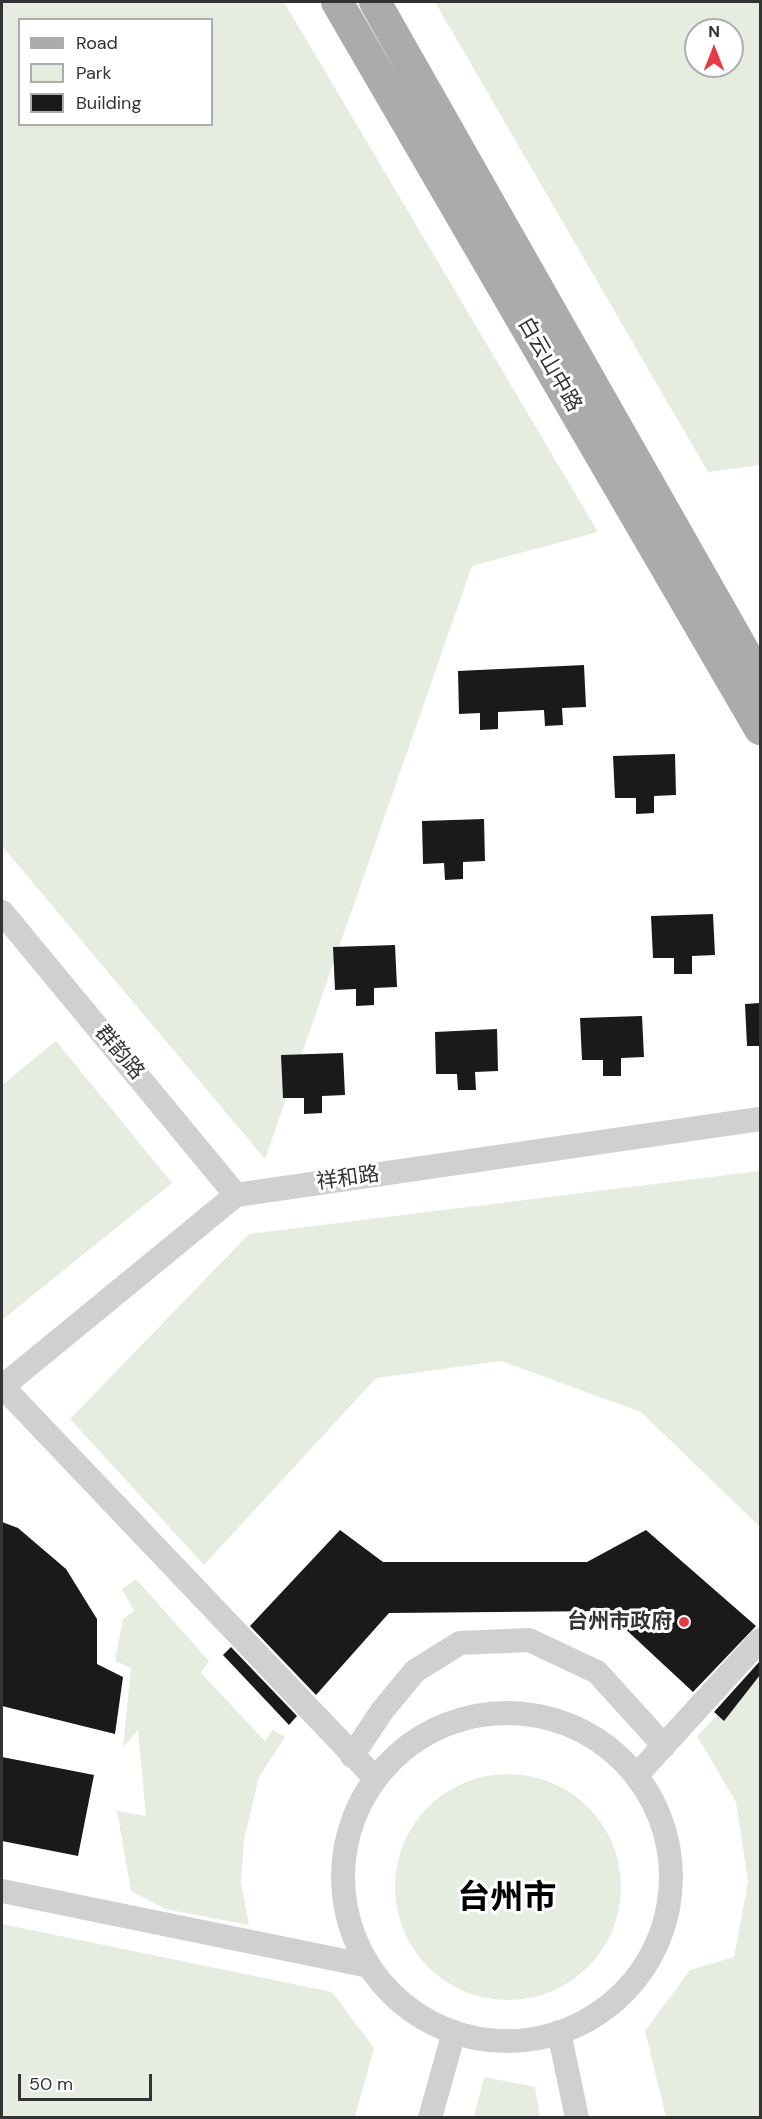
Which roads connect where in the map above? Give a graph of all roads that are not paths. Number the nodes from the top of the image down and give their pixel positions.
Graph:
1 (337, 2) edge
2 (375, 2) edge
3 (387, 2) edge
4 (426, 95) junction
5 (760, 680) edge
6 (760, 729) edge
7 (2, 912) edge
8 (760, 1119) edge
9 (236, 1195) junction
10 (2, 1387) edge
11 (760, 1640) edge
12 (664, 1746) junction
13 (352, 1756) junction
14 (636, 1776) junction
15 (375, 1778) junction
16 (2, 1891) edge
17 (369, 1966) junction
18 (454, 2032) junction
19 (559, 2032) junction
20 (430, 2118) edge
21 (577, 2118) edge

1 - 6 main road, 白云山中路
2 - 4 main road, 白云山中路
3 - 4 main road
4 - 5 main road, 白云山中路
7 - 9 street, 群韵路
8 - 9 street, 祥和路
9 - 10 street
10 - 13 street
11 - 12 street
12 - 13 street
12 - 14 street
13 - 15 street
14 - 15 street
14 - 19 street
15 - 17 street
16 - 17 street
17 - 18 street
18 - 19 street
18 - 20 street
19 - 21 street

